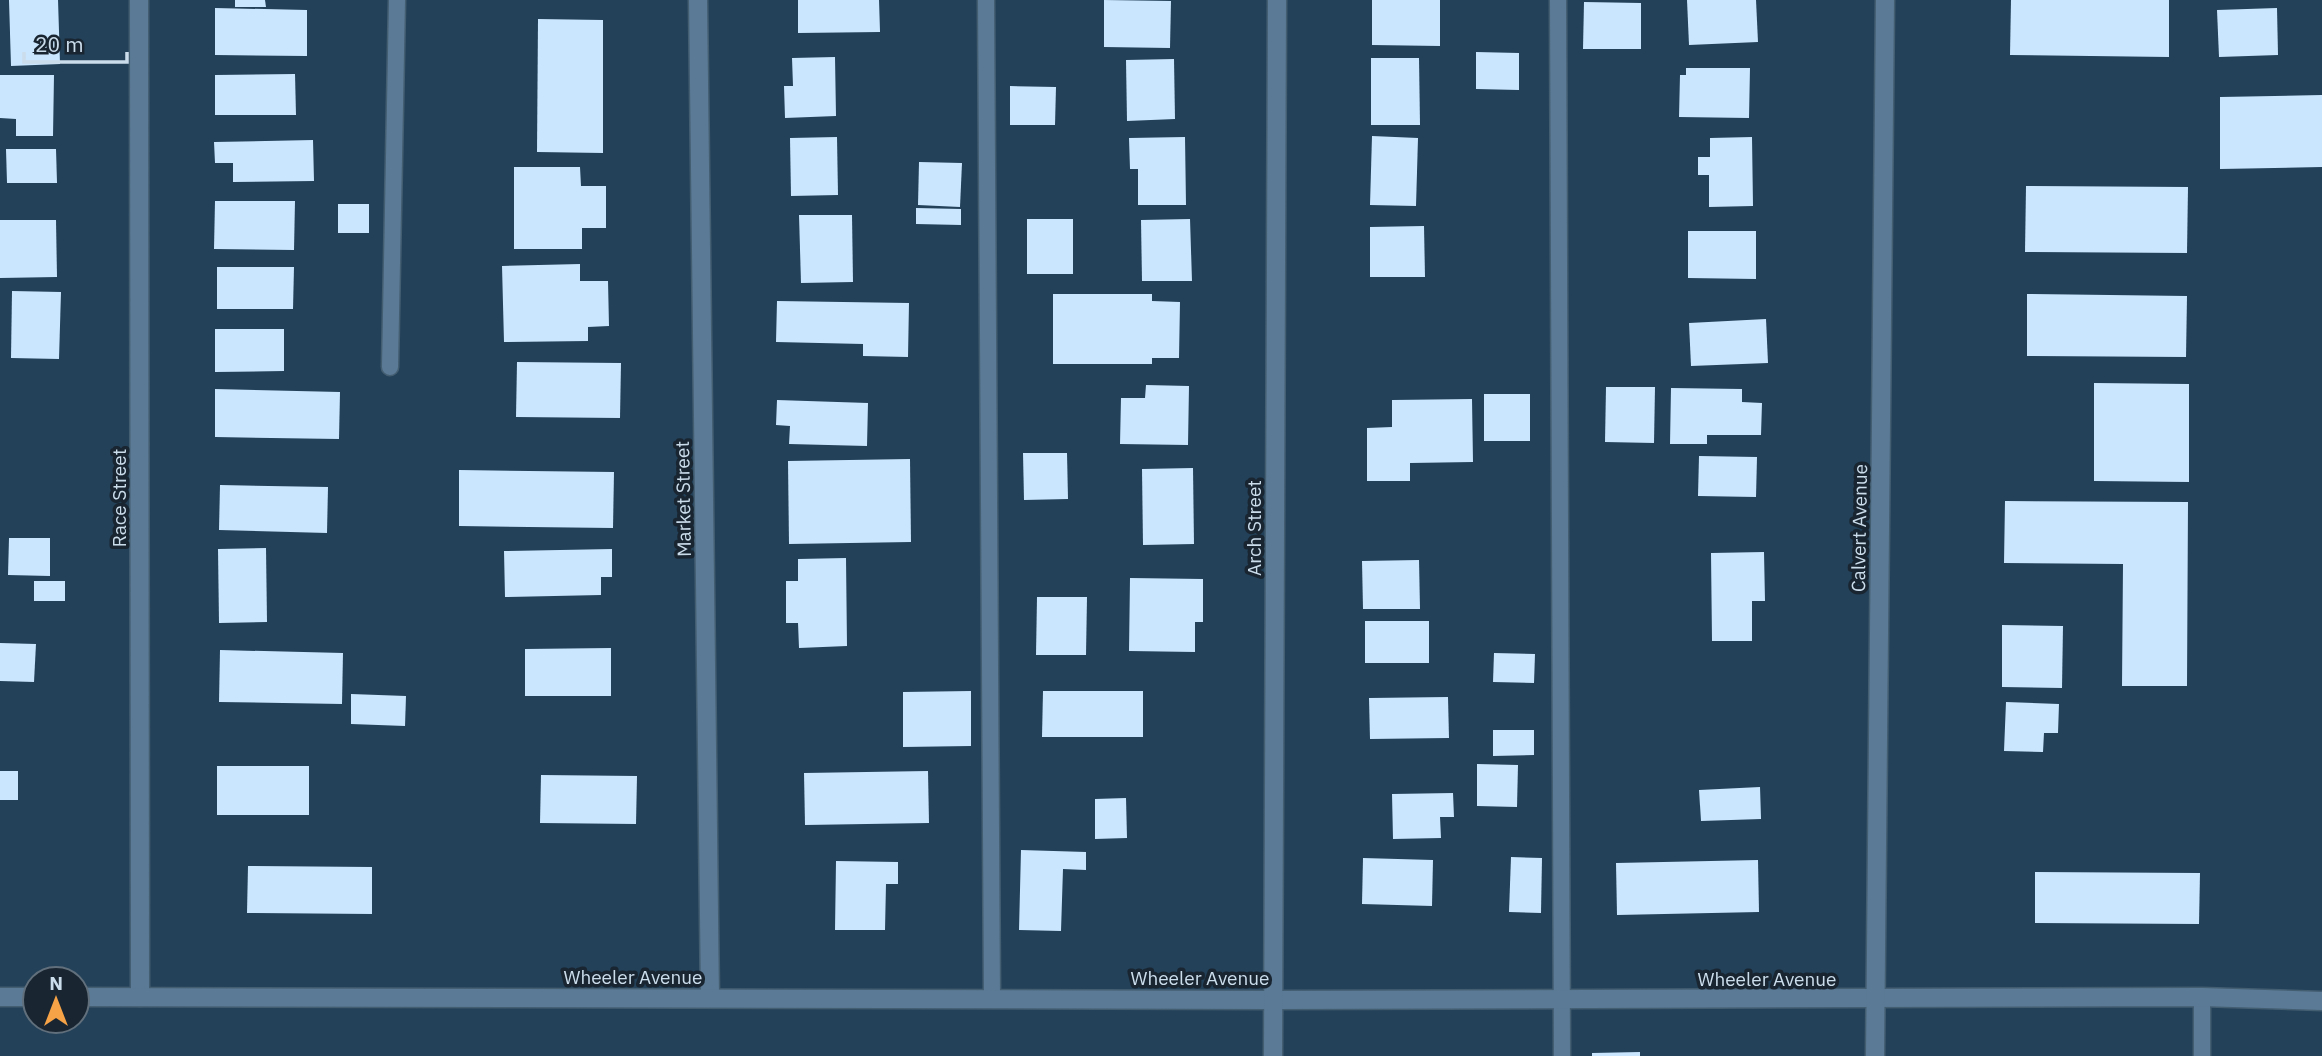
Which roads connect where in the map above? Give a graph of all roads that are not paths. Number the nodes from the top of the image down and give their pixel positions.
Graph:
1 (139, 0) edge
2 (397, 0) edge
3 (698, 0) edge
4 (986, 0) edge
5 (1277, 0) edge
6 (1558, 0) edge
7 (1885, 0) edge
8 (390, 367) dead end
9 (0, 997) edge
10 (21, 997) edge
11 (91, 997) edge
12 (140, 997) junction
13 (2202, 997) junction
14 (710, 998) junction
15 (992, 998) junction
16 (1273, 1000) junction
17 (1562, 1000) junction
18 (1876, 1000) junction
19 (2322, 1001) edge
20 (1273, 1056) edge
21 (1562, 1056) edge
22 (1875, 1056) edge
23 (2202, 1056) edge

1 - 12 street, Race Street
2 - 8 lane
3 - 14 street, Market Street
4 - 15 lane
5 - 16 street, Arch Street
6 - 17 lane
7 - 18 street, Calvert Avenue
9 - 10 street
11 - 12 street, Wheeler Avenue
12 - 14 street, Wheeler Avenue
13 - 18 street, Wheeler Avenue
13 - 19 street, Wheeler Avenue
13 - 23 lane
14 - 15 street, Wheeler Avenue
15 - 16 street, Wheeler Avenue
16 - 17 street, Wheeler Avenue
16 - 20 street, Arch Street
17 - 18 street, Wheeler Avenue
17 - 21 lane
18 - 22 street, Calvert Avenue

